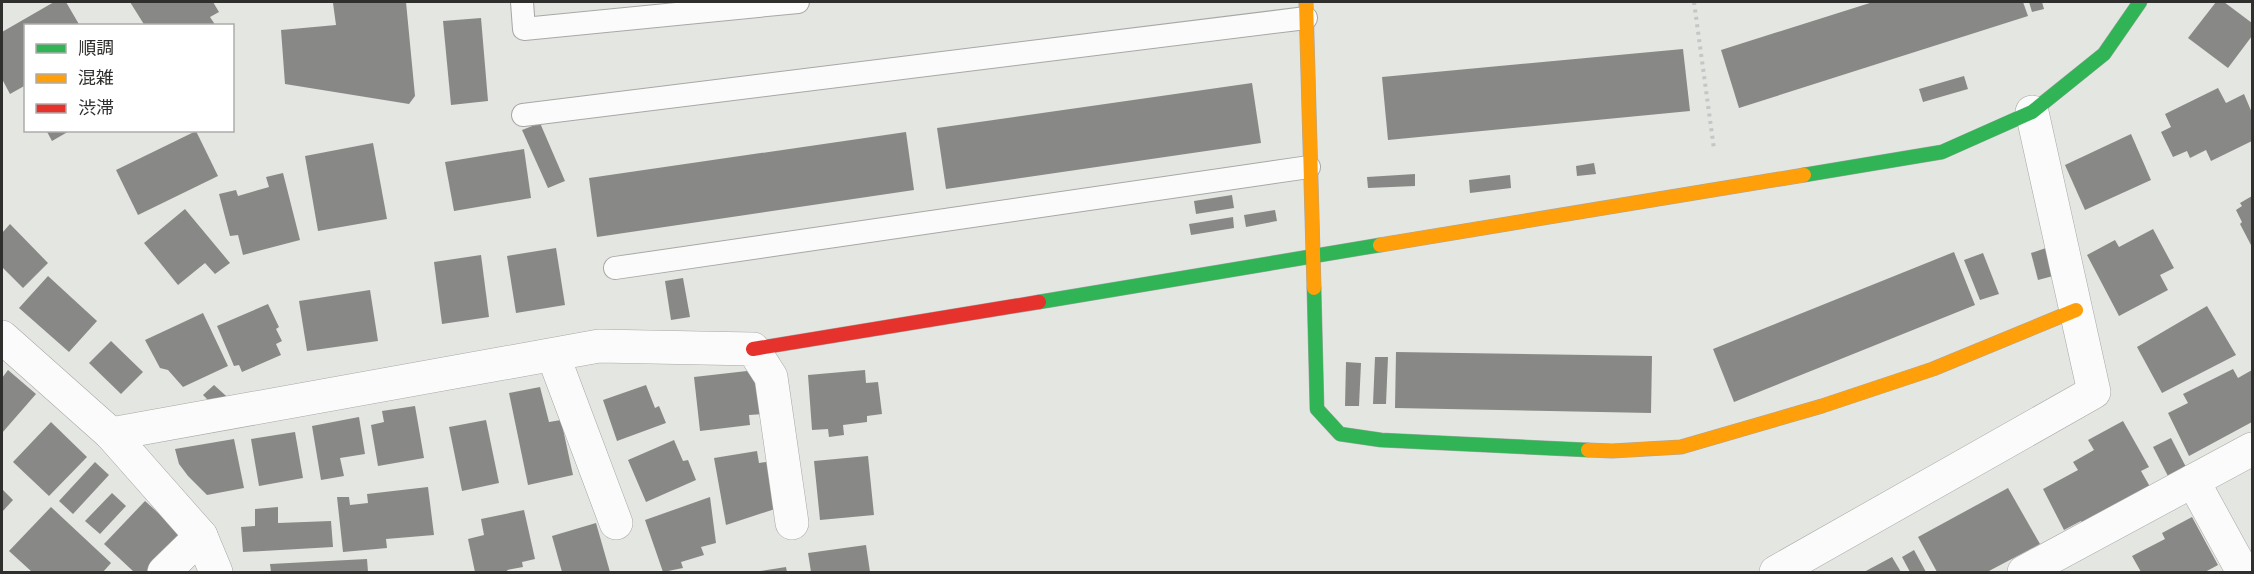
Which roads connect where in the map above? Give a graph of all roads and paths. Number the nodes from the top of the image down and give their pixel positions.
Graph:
1 (522, 2) edge
2 (798, 2) edge
3 (1694, 2) edge
4 (2140, 2) edge
5 (1306, 10) edge
6 (2032, 112) junction
7 (523, 115) dead end
8 (1714, 147) dead end
9 (1309, 167) junction
10 (1313, 255) junction
11 (615, 268) dead end
12 (2076, 310) junction
13 (2, 337) edge
14 (753, 349) junction
15 (553, 355) junction
16 (111, 434) junction
17 (2253, 449) edge
18 (2193, 482) junction
19 (616, 523) dead end
20 (792, 523) dead end
21 (201, 536) junction
22 (164, 573) edge
23 (216, 573) edge
24 (1776, 573) edge
25 (2024, 573) edge
26 (2243, 573) edge

1 - 2 lane
3 - 8 path
4 - 6 street
5 - 7 lane
5 - 9 street
6 - 10 street
6 - 12 street
9 - 10 street
9 - 11 lane
10 - 12 street
10 - 14 street
12 - 24 street
13 - 16 street
14 - 15 street
14 - 20 street
15 - 16 street
15 - 19 street
16 - 21 street
17 - 18 street
18 - 25 street
18 - 26 street
21 - 22 street
21 - 23 street

